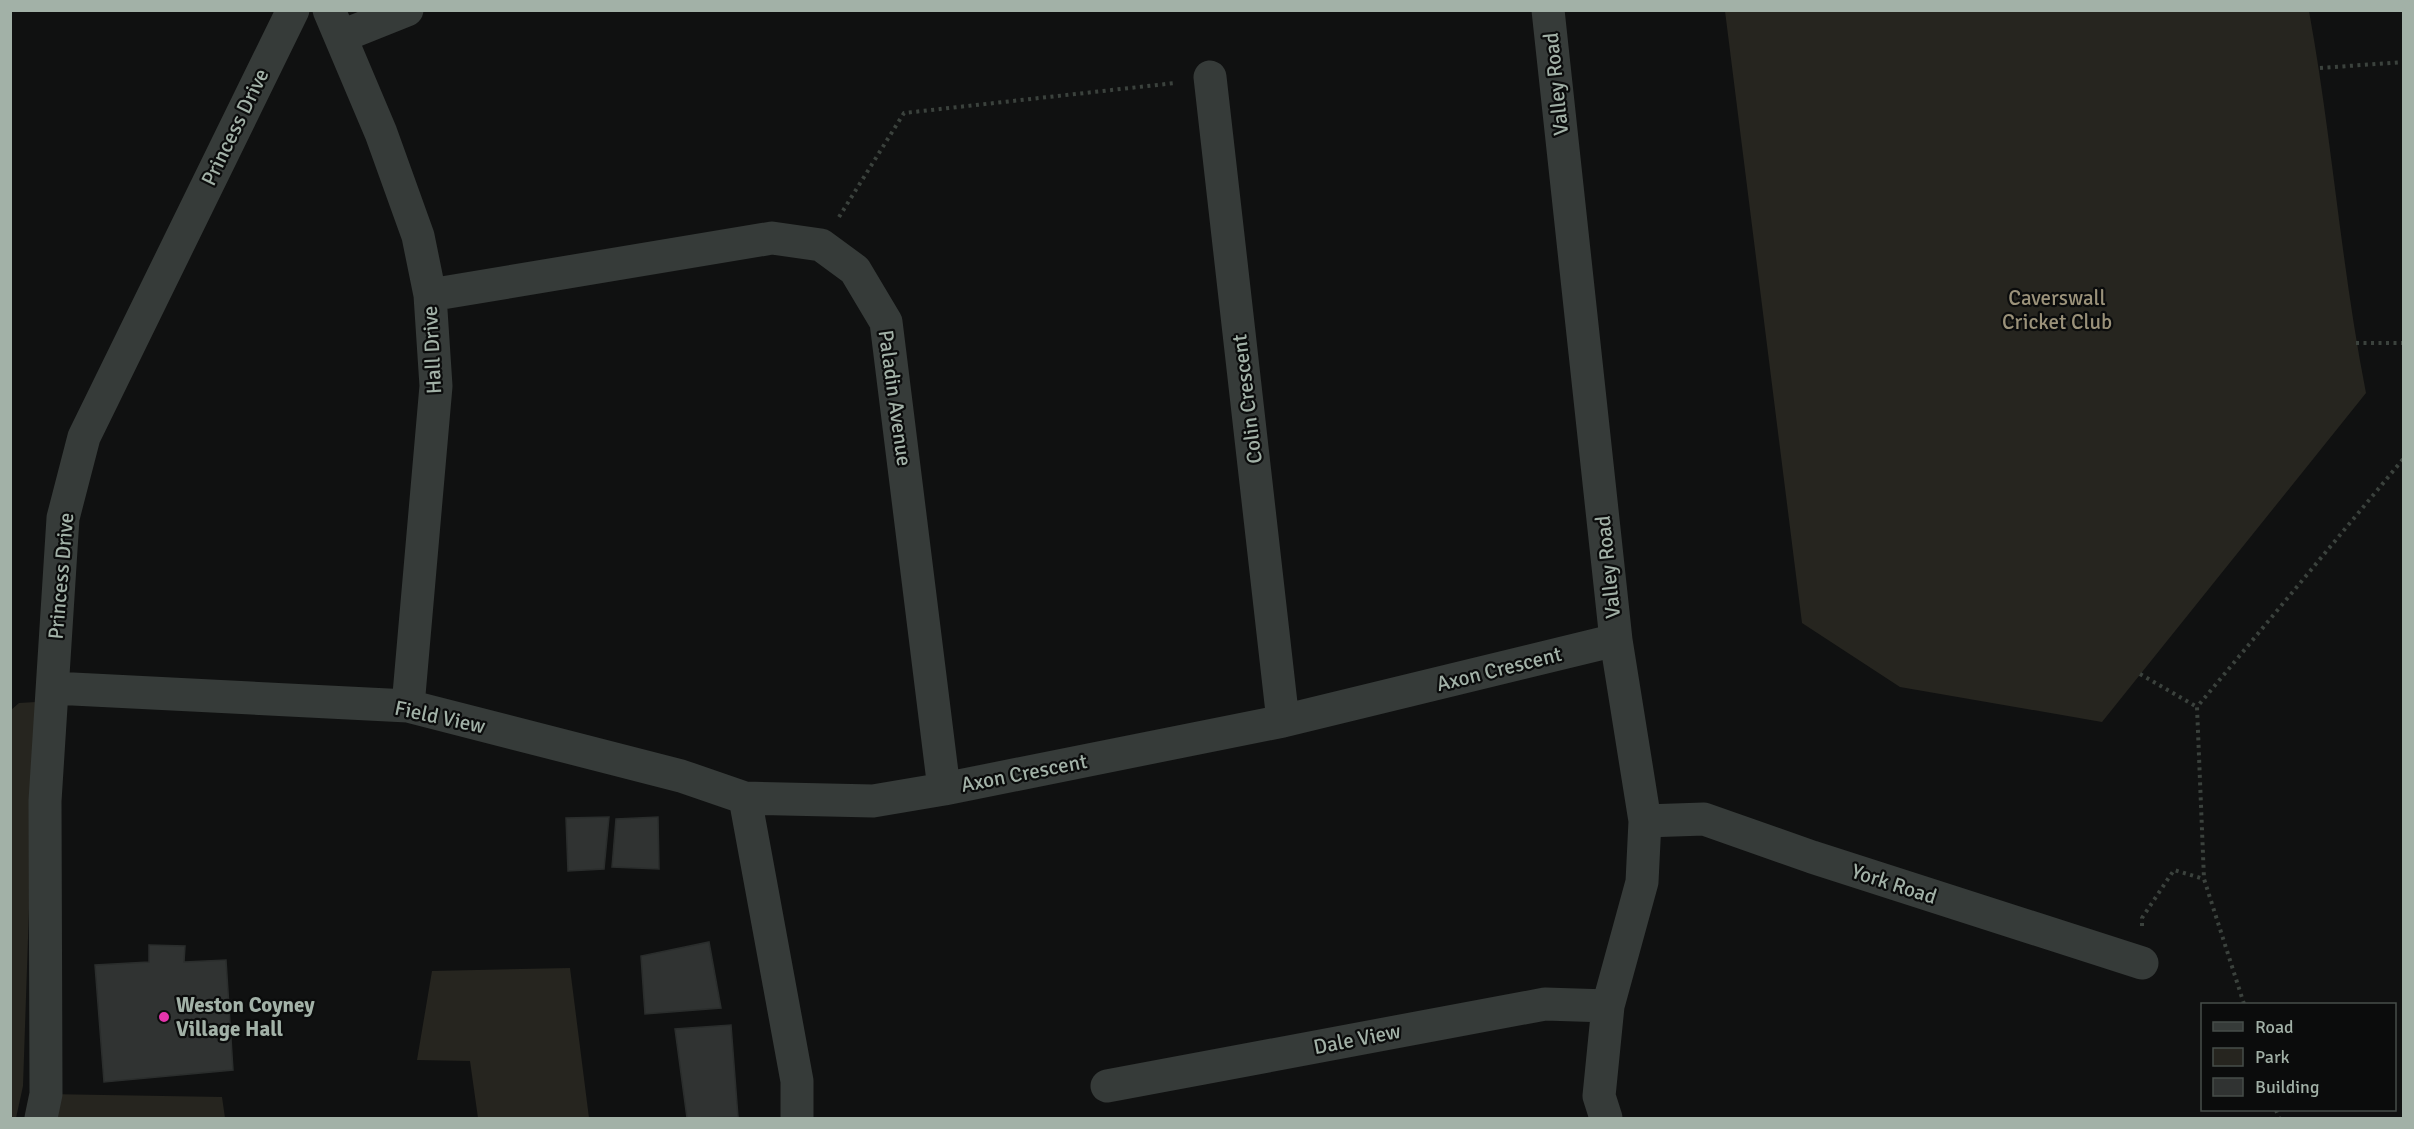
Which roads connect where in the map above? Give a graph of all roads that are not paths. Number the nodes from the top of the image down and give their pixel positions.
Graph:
1 (293, 10) edge
2 (407, 10) edge
3 (1548, 10) edge
4 (335, 23) edge
5 (1210, 77) road end
6 (430, 295) junction
7 (1616, 640) junction
8 (53, 688) junction
9 (408, 706) junction
10 (1283, 721) junction
11 (944, 789) junction
12 (745, 798) junction
13 (1645, 821) junction
14 (2142, 963) road end
15 (1608, 1006) junction
16 (1107, 1086) dead end
17 (41, 1119) edge
18 (797, 1119) edge
19 (1606, 1119) edge

1 - 8 street, Princess Drive
2 - 4 street
3 - 7 street, Valley Road
4 - 6 street, Hall Drive
5 - 10 street, Colin Crescent
6 - 9 street, Hall Drive
6 - 11 street, Paladin Avenue
7 - 10 street, Axon Crescent
7 - 13 street, Valley Road
8 - 9 street, Field View
8 - 17 street, Princess Drive
9 - 12 street, Field View
10 - 11 street, Axon Crescent
11 - 12 street, Axon Crescent
12 - 18 street
13 - 14 street, York Road
13 - 15 street, Valley Road
15 - 16 street, Dale View
15 - 19 street, Valley Road

